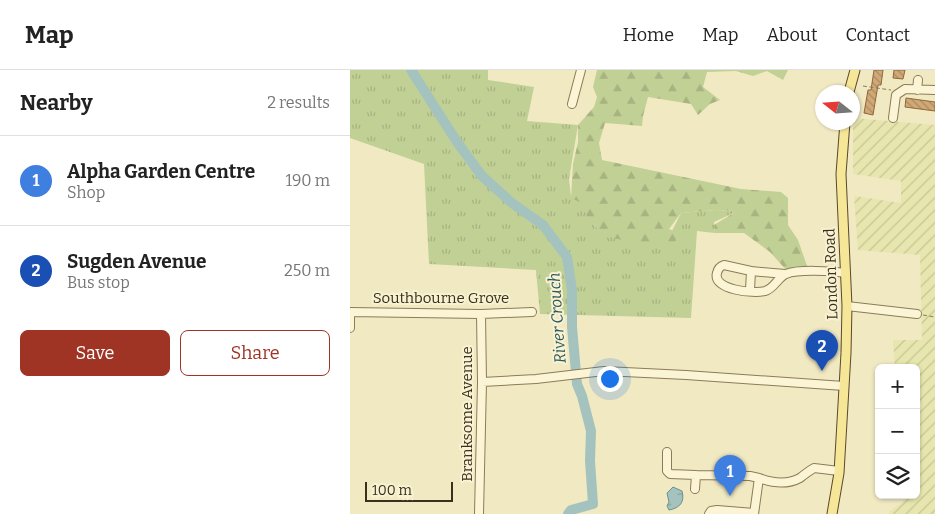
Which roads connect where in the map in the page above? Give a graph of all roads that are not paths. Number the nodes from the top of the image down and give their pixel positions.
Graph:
1 (582, 70) edge
2 (855, 70) edge
3 (918, 80) dead end
4 (851, 85) edge
5 (917, 90) junction
6 (935, 90) edge
7 (572, 104) dead end
8 (893, 118) dead end
9 (844, 130) edge
10 (751, 271) junction
11 (845, 273) junction
12 (785, 274) junction
13 (750, 290) junction
14 (847, 306) junction
15 (350, 312) edge
16 (532, 312) dead end
17 (481, 314) junction
18 (917, 314) road end
19 (350, 328) edge
20 (482, 382) junction
21 (844, 386) junction
22 (668, 452) dead end
23 (839, 471) junction
24 (696, 475) junction
25 (759, 478) junction
26 (695, 489) dead end
27 (754, 513) edge
28 (479, 514) edge
29 (709, 514) edge
30 (832, 514) edge

1 - 7 street
2 - 4 main road
3 - 5 street
5 - 6 street
5 - 8 street
9 - 11 main road, London Road
10 - 12 street
10 - 13 street
10 - 13 street
11 - 12 street
11 - 14 main road, London Road
12 - 13 street
14 - 18 street
14 - 21 main road, London Road
15 - 17 street, Southbourne Grove
15 - 19 street
16 - 17 street, Southbourne Grove
17 - 20 street, Branksome Avenue
20 - 21 street
20 - 28 street, Branksome Avenue
21 - 23 main road, London Road
22 - 24 street
23 - 25 street
23 - 30 main road, London Road
24 - 25 street
24 - 26 street
25 - 27 street
27 - 29 street

